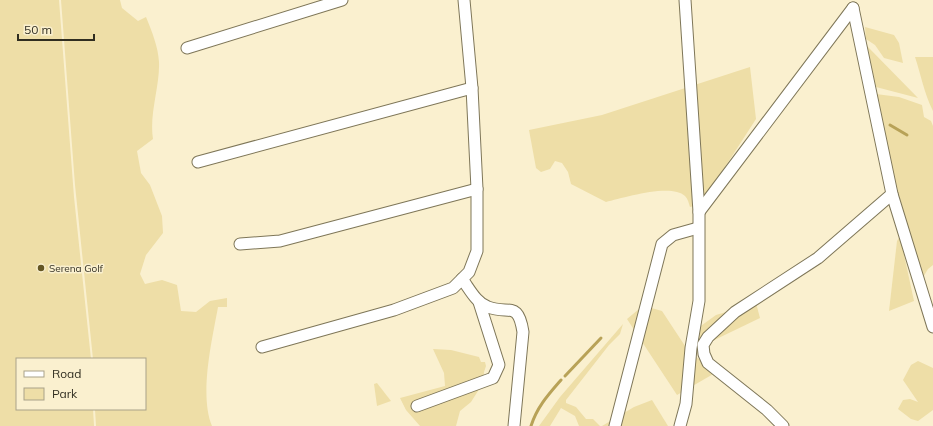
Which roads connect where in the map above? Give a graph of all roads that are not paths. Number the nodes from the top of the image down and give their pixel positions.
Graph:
1 (342, 0) edge
2 (464, 0) edge
3 (685, 0) edge
4 (187, 48) dead end
5 (472, 88) junction
6 (198, 162) dead end
7 (477, 189) junction
8 (892, 194) junction
9 (699, 212) junction
10 (698, 228) junction
11 (240, 244) dead end
12 (462, 279) junction
13 (480, 302) junction
14 (933, 327) edge
15 (262, 347) dead end
16 (417, 406) dead end
17 (514, 426) edge
18 (615, 426) edge
19 (680, 426) edge
20 (783, 426) edge

1 - 4 street
2 - 5 street
3 - 9 street
5 - 6 street
5 - 7 street
7 - 11 street
7 - 12 street
8 - 9 street
8 - 14 street
8 - 20 street
9 - 10 street
10 - 18 street
10 - 19 street
12 - 13 street
12 - 15 street
13 - 16 street
13 - 17 street

